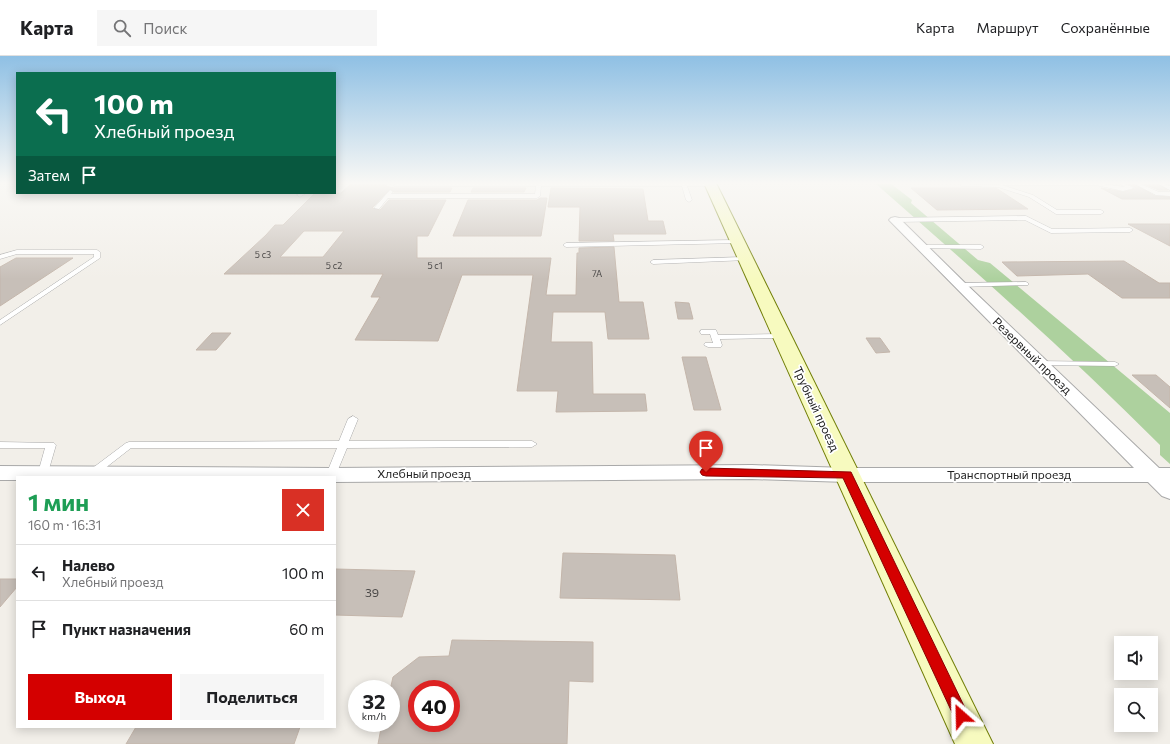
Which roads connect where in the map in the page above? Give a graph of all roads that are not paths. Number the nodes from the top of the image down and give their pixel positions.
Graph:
1 (724, 215) edge
2 (895, 220) joint
3 (1130, 230) dead end
4 (737, 242) junction
5 (566, 245) dead end
6 (921, 247) junction
7 (981, 247) dead end
8 (0, 256) edge
9 (745, 259) junction
10 (653, 262) dead end
11 (1026, 284) dead end
12 (958, 285) junction
13 (0, 323) edge
14 (704, 332) dead end
15 (781, 336) junction
16 (714, 337) junction
17 (708, 346) dead end
18 (1039, 363) junction
19 (1115, 364) dead end
20 (354, 419) dead end
21 (344, 444) junction
22 (532, 444) dead end
23 (0, 445) edge
24 (0, 473) edge
25 (43, 473) junction
26 (91, 473) junction
27 (331, 475) junction
28 (847, 475) junction
29 (1162, 475) edge
30 (1170, 491) edge
31 (974, 744) edge

1 - 4 street, Трубный проезд
2 - 3 lane
2 - 6 street, Резервный проезд
4 - 5 lane
4 - 9 street, Трубный проезд
6 - 7 lane
6 - 12 street, Резервный проезд
8 - 13 lane
9 - 10 lane
9 - 15 street, Трубный проезд
11 - 12 lane
12 - 18 street, Резервный проезд
14 - 16 lane
15 - 16 lane
15 - 28 street, Трубный проезд
16 - 17 lane
18 - 19 lane
18 - 29 street, Резервный проезд
20 - 21 lane
21 - 22 lane
21 - 26 lane
21 - 27 lane
23 - 25 lane
24 - 25 street, Хлебный проезд
25 - 26 street, Хлебный проезд
26 - 27 street, Хлебный проезд
27 - 28 street, Хлебный проезд
28 - 29 street, Транспортный проезд
28 - 31 street, Трубный проезд
29 - 30 street, Резервный проезд

